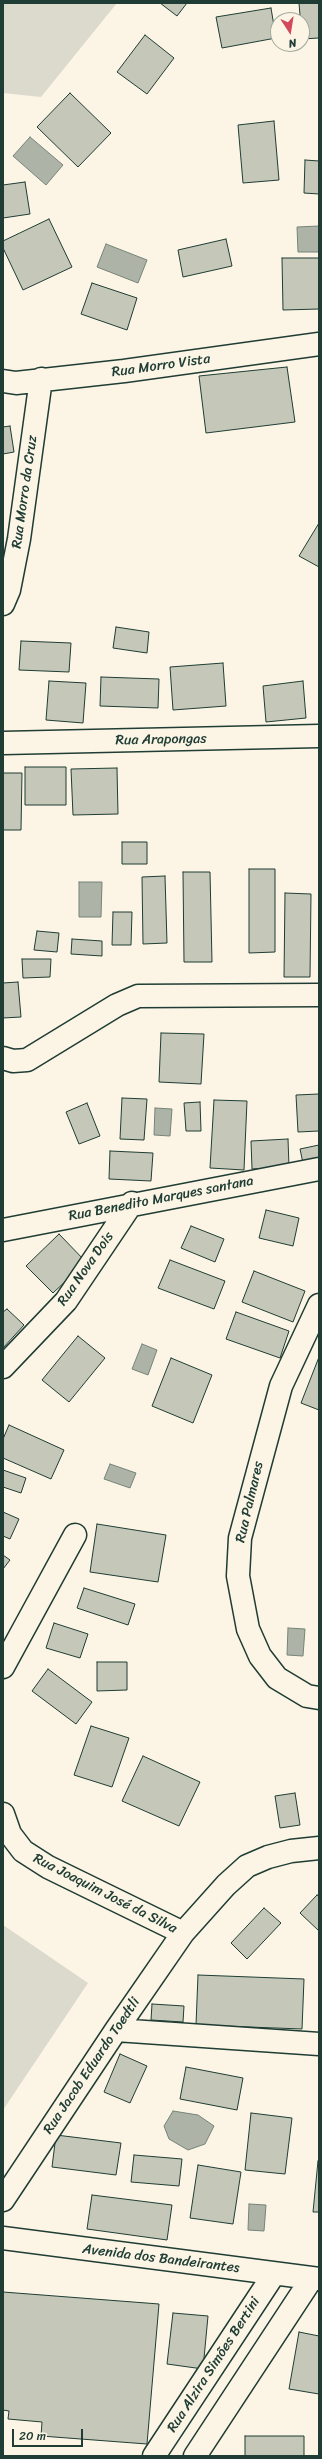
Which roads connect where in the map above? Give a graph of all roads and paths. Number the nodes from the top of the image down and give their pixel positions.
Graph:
1 (319, 344) edge
2 (41, 380) junction
3 (3, 381) edge
4 (3, 604) edge
5 (319, 736) edge
6 (3, 743) edge
7 (319, 995) edge
8 (3, 1058) edge
9 (319, 1169) edge
10 (132, 1203) junction
11 (3, 1230) edge
12 (319, 1305) edge
13 (3, 1367) edge
14 (75, 1535) dead end
15 (3, 1667) edge
16 (319, 1698) edge
17 (3, 1814) edge
18 (319, 1848) edge
19 (183, 1933) junction
20 (116, 2030) junction
21 (319, 2044) edge
22 (3, 2200) edge
23 (3, 2238) edge
24 (274, 2274) junction
25 (315, 2278) edge
26 (154, 2456) edge
27 (195, 2456) edge

1 - 2 street, Rua Morro Vista
2 - 3 street, Rua Morro Vista
2 - 4 street, Rua Morro da Cruz
5 - 6 street, Rua Arapongas
7 - 8 street
9 - 10 street, Rua Benedito Marques santana
10 - 11 street, Rua Benedito Marques santana
10 - 13 street, Rua Nova Dois
12 - 16 street, Rua Palmares
14 - 15 street
17 - 19 street, Rua Joaquim José da Silva
18 - 19 street, Rua Joaquim José da Silva
19 - 20 street, Rua Jacob Eduardo Toedtli
20 - 21 street
20 - 22 street, Rua Jacob Eduardo Toedtli
23 - 24 street, Avenida dos Bandeirantes
24 - 25 street, Avenida dos Bandeirantes
24 - 26 street, Rua Alzira Simões Bertini
25 - 27 street

